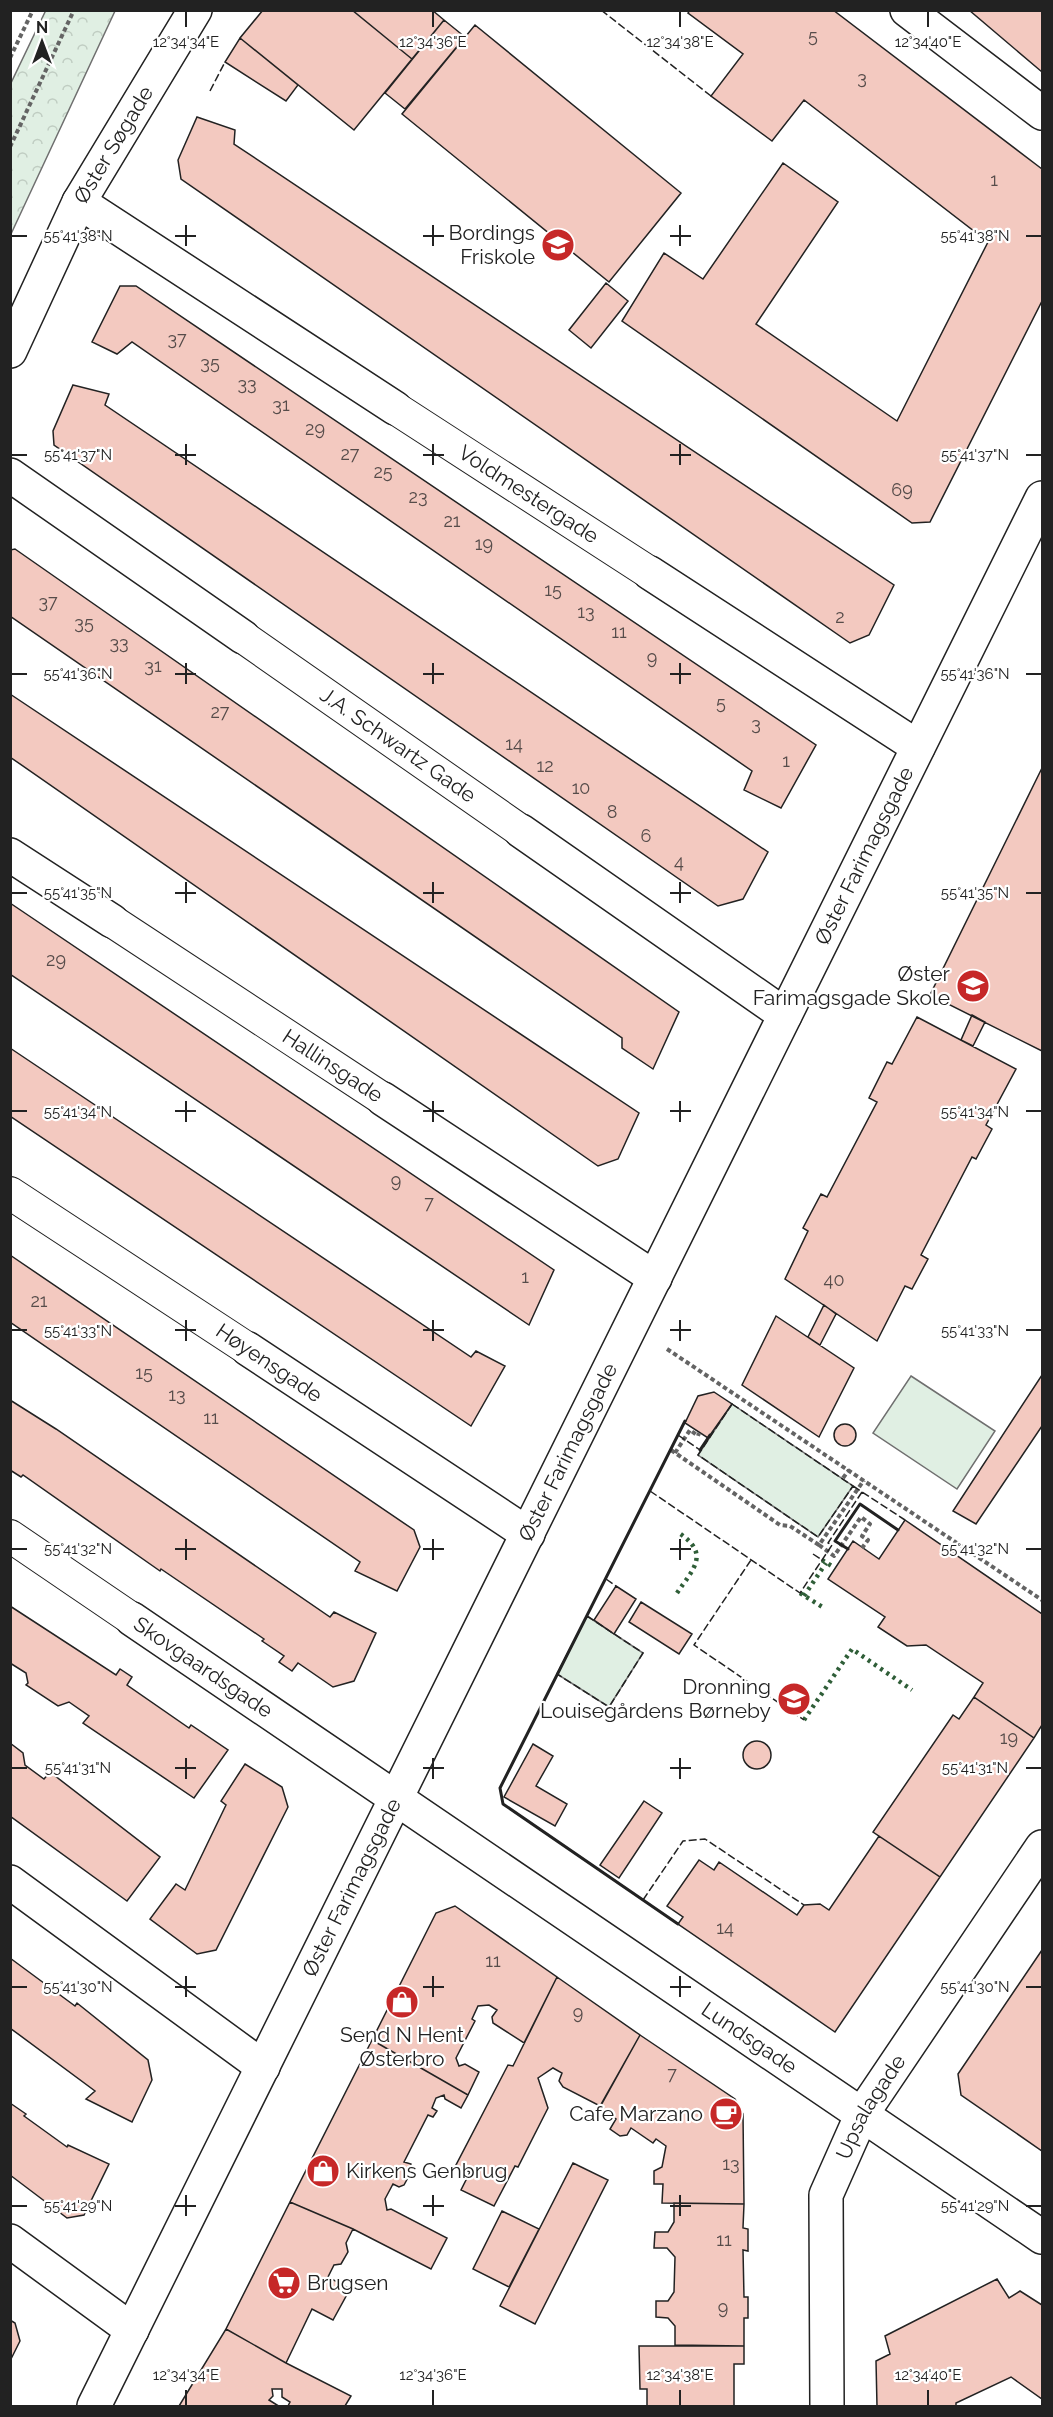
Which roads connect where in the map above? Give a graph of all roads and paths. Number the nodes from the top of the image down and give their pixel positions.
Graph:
1 (33, 10) edge
2 (74, 10) edge
3 (195, 10) edge
4 (907, 10) edge
5 (10, 58) edge
6 (1042, 113) edge
7 (10, 147) edge
8 (79, 202) junction
9 (10, 351) edge
10 (395, 408) joint
11 (10, 475) edge
12 (1042, 498) edge
13 (650, 573) joint
14 (243, 637) joint
15 (918, 747) junction
16 (521, 831) joint
17 (10, 855) edge
18 (112, 921) joint
19 (785, 1015) junction
20 (382, 1099) joint
21 (10, 1192) edge
22 (655, 1278) junction
23 (631, 1326) junction
24 (248, 1349) joint
25 (699, 1433) dead end
26 (849, 1470) junction
27 (843, 1478) dead end
28 (864, 1480) junction
29 (528, 1534) junction
30 (10, 1536) edge
31 (819, 1545) junction
32 (862, 1548) dead end
33 (1042, 1600) edge
34 (132, 1619) joint
35 (396, 1798) junction
36 (1042, 1847) edge
37 (10, 1882) edge
38 (263, 2067) junction
39 (862, 2114) junction
40 (1042, 2237) edge
41 (10, 2241) edge
42 (132, 2330) junction
43 (94, 2406) edge
44 (826, 2406) edge

1 - 5 path
2 - 7 path
3 - 8 street, Øster Søgade
4 - 6 street
8 - 9 street, Øster Søgade
8 - 10 street, Voldmestergade
10 - 13 street, Voldmestergade
11 - 14 street, J.A. Schwartz Gade
12 - 15 street, Øster Farimagsgade
13 - 15 street, Voldmestergade
14 - 16 street, J.A. Schwartz Gade
15 - 19 street, Øster Farimagsgade
16 - 19 street, J.A. Schwartz Gade
17 - 18 street, Hallinsgade
18 - 20 street, Hallinsgade
19 - 22 street, Øster Farimagsgade
20 - 22 street, Hallinsgade
21 - 24 street, Høyensgade
22 - 23 street, Øster Farimagsgade
23 - 26 path
23 - 29 street, Øster Farimagsgade
24 - 29 street, Høyensgade
25 - 31 path
26 - 27 path
26 - 28 path
28 - 31 path
28 - 33 path
29 - 35 street, Øster Farimagsgade
30 - 34 street, Skovgaardsgade
31 - 32 path
34 - 35 street, Skovgaardsgade
35 - 38 street, Øster Farimagsgade
35 - 39 street, Lundsgade
36 - 39 street, Upsalagade
37 - 38 street
38 - 42 street, Øster Farimagsgade
39 - 40 street, Lundsgade
39 - 44 street, Upsalagade
41 - 42 street
42 - 43 street, Øster Farimagsgade

